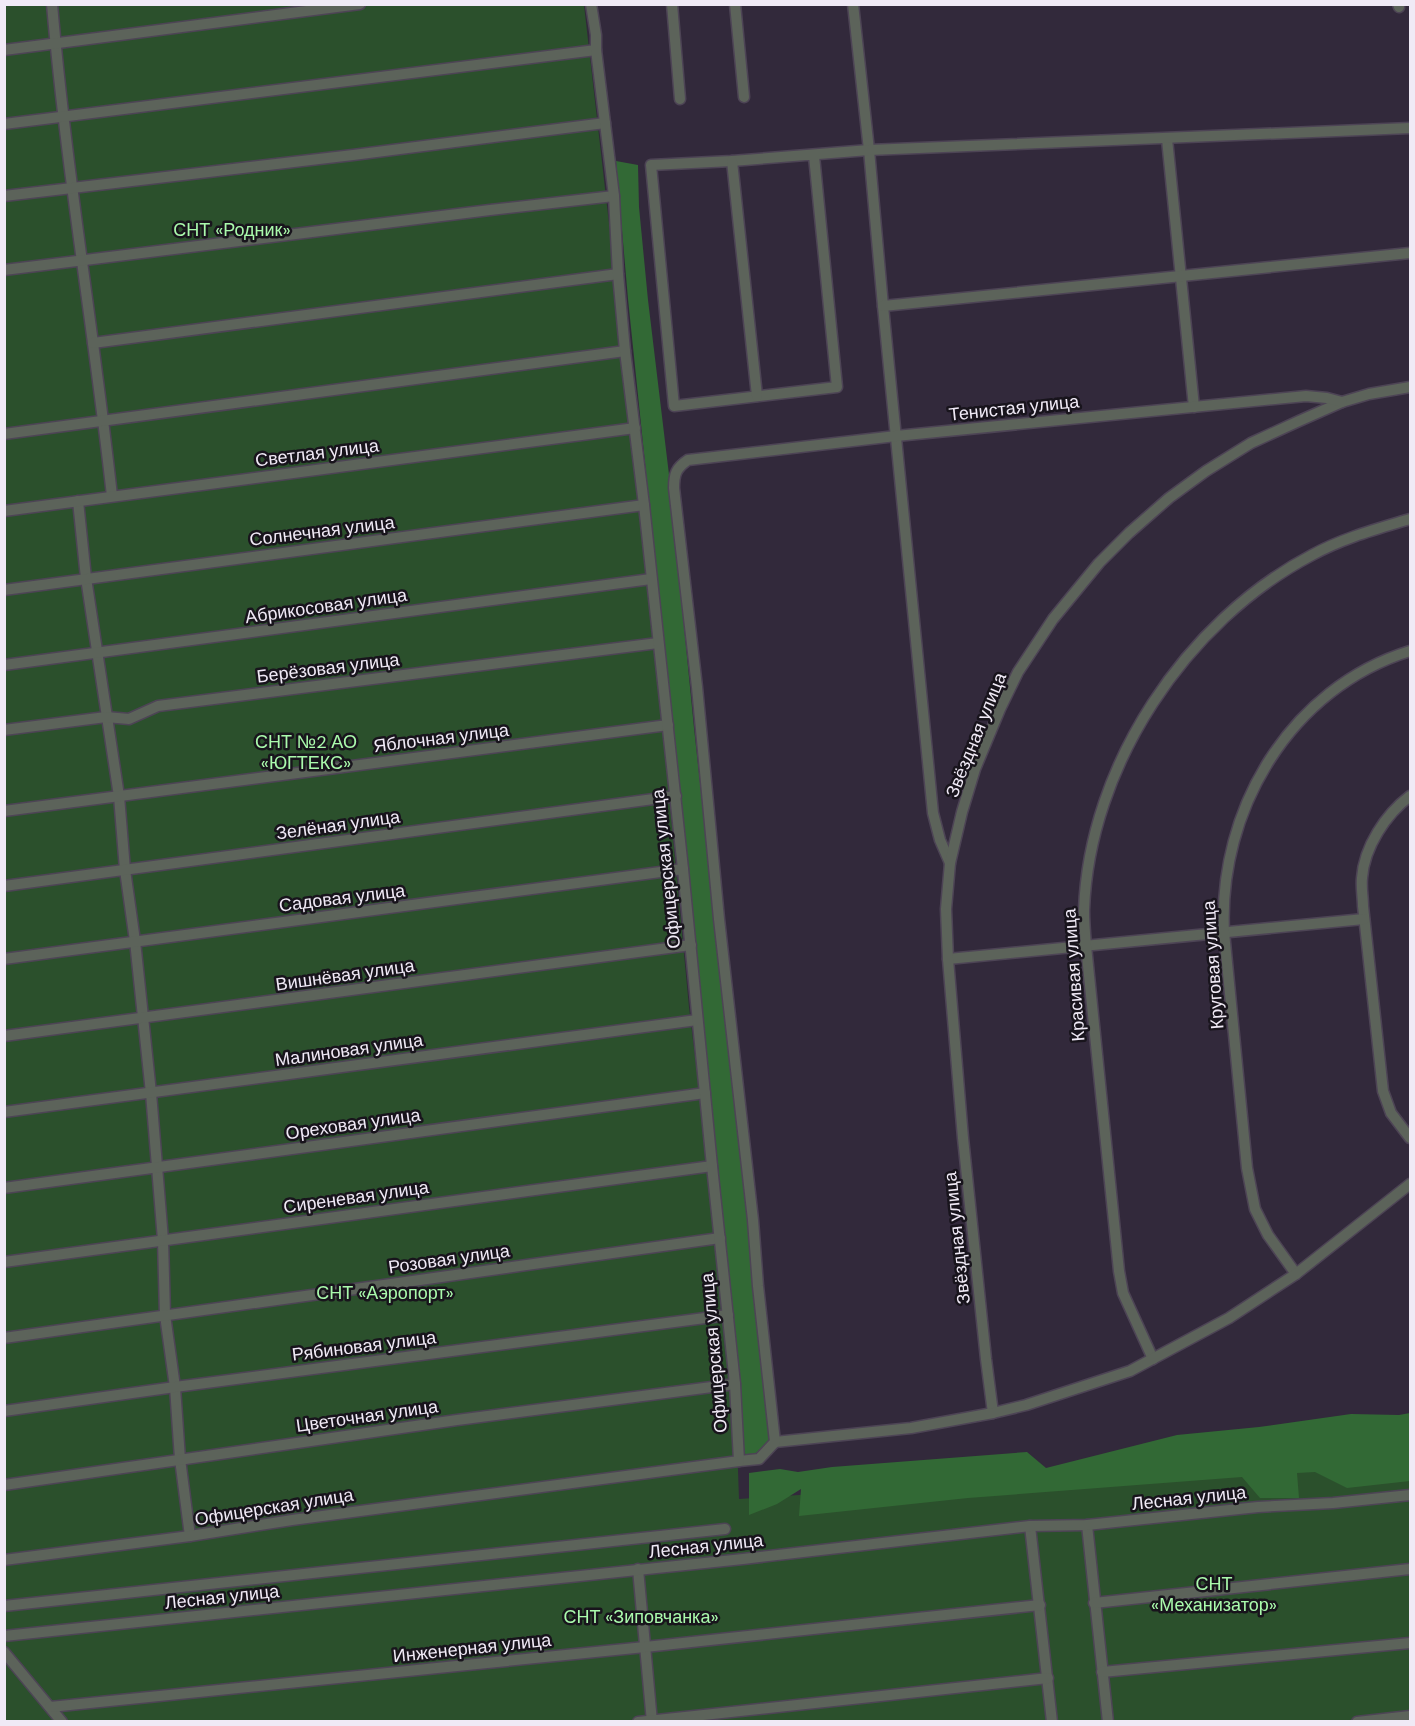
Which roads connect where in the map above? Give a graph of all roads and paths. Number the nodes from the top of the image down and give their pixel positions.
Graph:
1 (51, 4) edge
2 (360, 4) edge
3 (591, 4) edge
4 (672, 4) edge
5 (735, 4) edge
6 (853, 4) edge
7 (55, 44) junction
8 (4, 50) edge
9 (596, 50) junction
10 (744, 97) dead end
11 (680, 99) dead end
12 (62, 116) junction
13 (605, 123) junction
14 (4, 124) edge
15 (1410, 128) edge
16 (1167, 139) junction
17 (869, 150) junction
18 (814, 156) junction
19 (732, 161) junction
20 (72, 188) junction
21 (4, 196) edge
22 (614, 196) junction
23 (1410, 253) edge
24 (83, 260) junction
25 (4, 270) edge
26 (618, 274) junction
27 (1181, 276) junction
28 (883, 306) junction
29 (93, 343) junction
30 (625, 351) junction
31 (1410, 387) edge
32 (757, 396) junction
33 (1342, 402) junction
34 (1194, 407) junction
35 (104, 421) junction
36 (635, 428) junction
37 (4, 434) edge
38 (896, 436) junction
39 (112, 496) junction
40 (78, 501) junction
41 (644, 505) junction
42 (4, 511) edge
43 (1410, 519) edge
44 (86, 578) junction
45 (651, 579) junction
46 (4, 590) edge
47 (658, 643) junction
48 (1410, 651) edge
49 (98, 653) junction
50 (4, 665) edge
51 (106, 717) junction
52 (668, 725) junction
53 (4, 730) edge
54 (119, 796) junction
55 (676, 796) junction
56 (1410, 796) edge
57 (4, 811) edge
58 (950, 863) junction
59 (683, 869) junction
60 (125, 870) junction
61 (4, 886) edge
62 (1364, 919) junction
63 (1224, 932) junction
64 (135, 941) junction
65 (690, 945) junction
66 (1086, 946) junction
67 (4, 958) edge
68 (948, 959) junction
69 (143, 1018) junction
70 (697, 1020) junction
71 (4, 1036) edge
72 (151, 1093) junction
73 (705, 1093) junction
74 (4, 1112) edge
75 (1410, 1138) edge
76 (712, 1166) junction
77 (156, 1168) junction
78 (1410, 1184) edge
79 (4, 1188) edge
80 (720, 1238) junction
81 (163, 1240) junction
82 (4, 1262) edge
83 (1296, 1274) junction
84 (165, 1315) junction
85 (728, 1316) junction
86 (4, 1338) edge
87 (1153, 1359) junction
88 (735, 1384) junction
89 (175, 1387) junction
90 (4, 1412) edge
91 (993, 1413) junction
92 (775, 1442) junction
93 (180, 1459) junction
94 (739, 1461) junction
95 (4, 1485) edge
96 (1410, 1495) edge
97 (1087, 1525) junction
98 (1030, 1526) junction
99 (725, 1529) dead end
100 (190, 1536) junction
101 (4, 1560) edge
102 (638, 1569) junction
103 (1410, 1569) edge
104 (1094, 1603) junction
105 (1040, 1605) junction
106 (4, 1606) edge
107 (4, 1636) edge
108 (1410, 1643) edge
109 (645, 1647) junction
110 (4, 1652) edge
111 (1102, 1672) junction
112 (1048, 1678) junction
113 (50, 1707) junction
114 (1410, 1716) edge
115 (652, 1721) edge
116 (62, 1722) edge
117 (638, 1722) edge
118 (1052, 1722) edge
119 (1108, 1722) edge
120 (1358, 1722) edge

1 - 7 street
2 - 7 street
3 - 9 street, Офицерская улица
4 - 11 street
5 - 10 street
6 - 17 street
7 - 8 street
7 - 12 street
9 - 12 street
9 - 13 street, Офицерская улица
12 - 14 street
12 - 20 street
13 - 20 street
13 - 22 street, Офицерская улица
15 - 16 street
16 - 17 street
16 - 27 street
17 - 18 street
17 - 28 street
18 - 19 street
18 - 32 street
19 - 32 street
19 - 32 street
20 - 21 street
20 - 24 street
22 - 24 street
22 - 26 street, Офицерская улица
23 - 27 street
24 - 25 street
24 - 29 street
26 - 29 street
26 - 30 street, Офицерская улица
27 - 28 street
27 - 34 street
28 - 38 street
29 - 35 street
30 - 35 street
30 - 36 street, Офицерская улица
31 - 33 street, Звёздная улица
33 - 34 street, Тенистая улица
33 - 58 street, Звёздная улица
34 - 38 street, Тенистая улица
35 - 37 street
35 - 39 street
36 - 39 street, Светлая улица
36 - 41 street, Офицерская улица
38 - 58 street
38 - 92 street, Тенистая улица
39 - 40 street, Светлая улица
40 - 42 street, Светлая улица
40 - 44 street
41 - 44 street, Солнечная улица
41 - 45 street, Офицерская улица
43 - 66 street, Красивая улица
44 - 46 street, Солнечная улица
44 - 49 street
45 - 47 street, Офицерская улица
45 - 49 street, Абрикосовая улица
47 - 51 street, Берёзовая улица
47 - 52 street, Офицерская улица
48 - 63 street, Круговая улица
49 - 50 street, Абрикосовая улица
49 - 51 street
51 - 53 street, Берёзовая улица
51 - 54 street
52 - 54 street, Яблочная улица
52 - 55 street, Офицерская улица
54 - 57 street, Яблочная улица
54 - 60 street
55 - 59 street, Офицерская улица
55 - 60 street, Зелёная улица
56 - 62 street
58 - 68 street, Звёздная улица
59 - 64 street, Садовая улица
59 - 65 street, Офицерская улица
60 - 61 street, Зелёная улица
60 - 64 street
62 - 63 street
62 - 75 street
63 - 66 street
63 - 83 street, Круговая улица
64 - 67 street, Садовая улица
64 - 69 street
65 - 69 street, Вишнёвая улица
65 - 70 street, Офицерская улица
66 - 68 street
66 - 87 street, Красивая улица
68 - 91 street, Звёздная улица
69 - 71 street, Вишнёвая улица
69 - 72 street
70 - 72 street, Малиновая улица
70 - 73 street, Офицерская улица
72 - 74 street, Малиновая улица
72 - 77 street
73 - 76 street, Офицерская улица
73 - 77 street, Ореховая улица
76 - 80 street, Офицерская улица
76 - 81 street, Сиреневая улица
77 - 79 street, Ореховая улица
77 - 81 street
78 - 83 street
80 - 84 street, Розовая улица
80 - 85 street, Офицерская улица
81 - 82 street, Сиреневая улица
81 - 84 street
83 - 87 street
84 - 86 street, Розовая улица
84 - 89 street
85 - 88 street, Офицерская улица
85 - 89 street, Рябиновая улица
87 - 91 street
88 - 93 street, Цветочная улица
88 - 94 street, Офицерская улица
89 - 90 street, Рябиновая улица
89 - 93 street
91 - 92 street
92 - 94 street
93 - 95 street, Цветочная улица
93 - 100 street
94 - 100 street, Офицерская улица
96 - 97 street, Лесная улица
97 - 98 street, Лесная улица
97 - 104 street
98 - 102 street, Лесная улица
98 - 105 street
99 - 106 street, Лесная улица
100 - 101 street, Офицерская улица
102 - 107 street, Лесная улица
102 - 109 street
103 - 104 street
104 - 111 street
105 - 109 street, Инженерная улица
105 - 112 street
108 - 111 street
109 - 113 street, Инженерная улица
109 - 115 street
110 - 113 street
111 - 119 street
112 - 115 street
112 - 118 street
113 - 116 street
114 - 120 street
115 - 117 street

